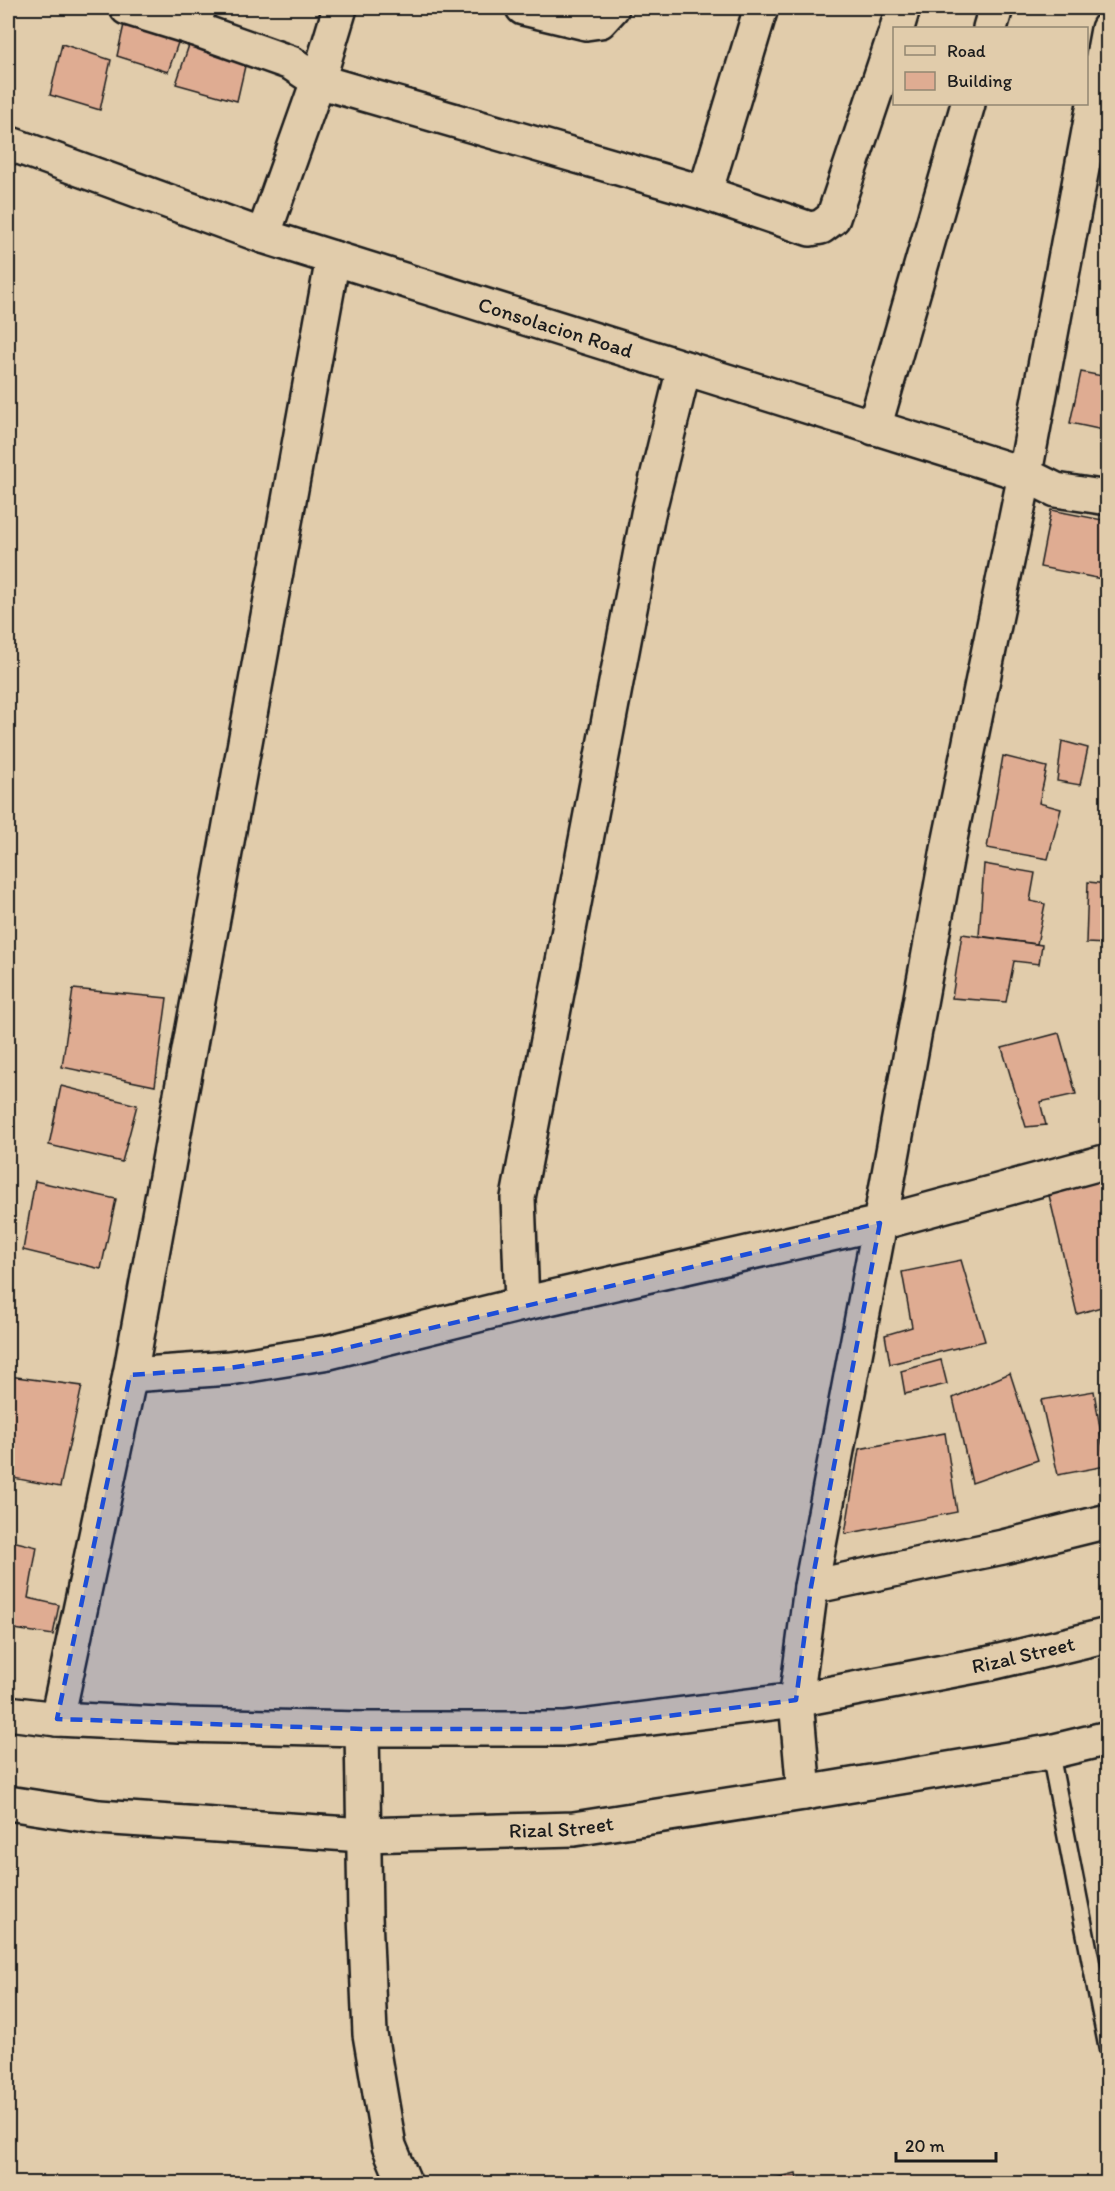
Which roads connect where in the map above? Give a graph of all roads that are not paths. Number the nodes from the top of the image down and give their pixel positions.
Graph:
1 (127, 8) edge
2 (340, 8) edge
3 (523, 8) edge
4 (612, 8) edge
5 (761, 8) edge
6 (903, 8) edge
7 (996, 8) edge
8 (195, 18) edge
9 (897, 27) edge
10 (990, 27) edge
11 (1107, 29) edge
12 (893, 40) edge
13 (318, 81) junction
14 (968, 105) edge
15 (8, 143) edge
16 (705, 193) junction
17 (263, 236) junction
18 (333, 258) junction
19 (684, 368) junction
20 (874, 428) junction
21 (1024, 474) junction
22 (1107, 498) edge
23 (1107, 1161) edge
24 (880, 1223) junction
25 (522, 1304) junction
26 (130, 1375) junction
27 (1107, 1521) edge
28 (811, 1587) junction
29 (1107, 1635) edge
30 (796, 1700) junction
31 (8, 1713) edge
32 (57, 1719) junction
33 (362, 1729) junction
34 (1107, 1738) edge
35 (1050, 1752) junction
36 (804, 1793) junction
37 (8, 1803) edge
38 (363, 1835) junction
39 (1107, 2050) edge
40 (405, 2184) edge

1 - 8 street
2 - 13 street
3 - 4 street
5 - 16 street
6 - 9 street
7 - 10 street
8 - 13 street
11 - 21 street
12 - 16 street
13 - 16 street
13 - 17 street
14 - 20 street
15 - 17 street, Consolacion Road
17 - 18 street, Consolacion Road
18 - 19 street, Consolacion Road
18 - 26 street
19 - 20 street, Consolacion Road
19 - 25 street
20 - 21 street, Consolacion Road
21 - 22 street, Consolacion Road
21 - 24 street
23 - 24 street
24 - 25 street
24 - 28 street
25 - 26 street
26 - 32 street
27 - 28 street
28 - 30 street
29 - 30 street, Rizal Street
30 - 33 street, Rizal Street
30 - 36 street
31 - 32 street, Rizal Street
32 - 33 street, Rizal Street
33 - 38 street
34 - 35 street, Rizal Street
35 - 36 street, Rizal Street
35 - 39 lane
36 - 38 street, Rizal Street
37 - 38 street, Rizal Street
38 - 40 street

